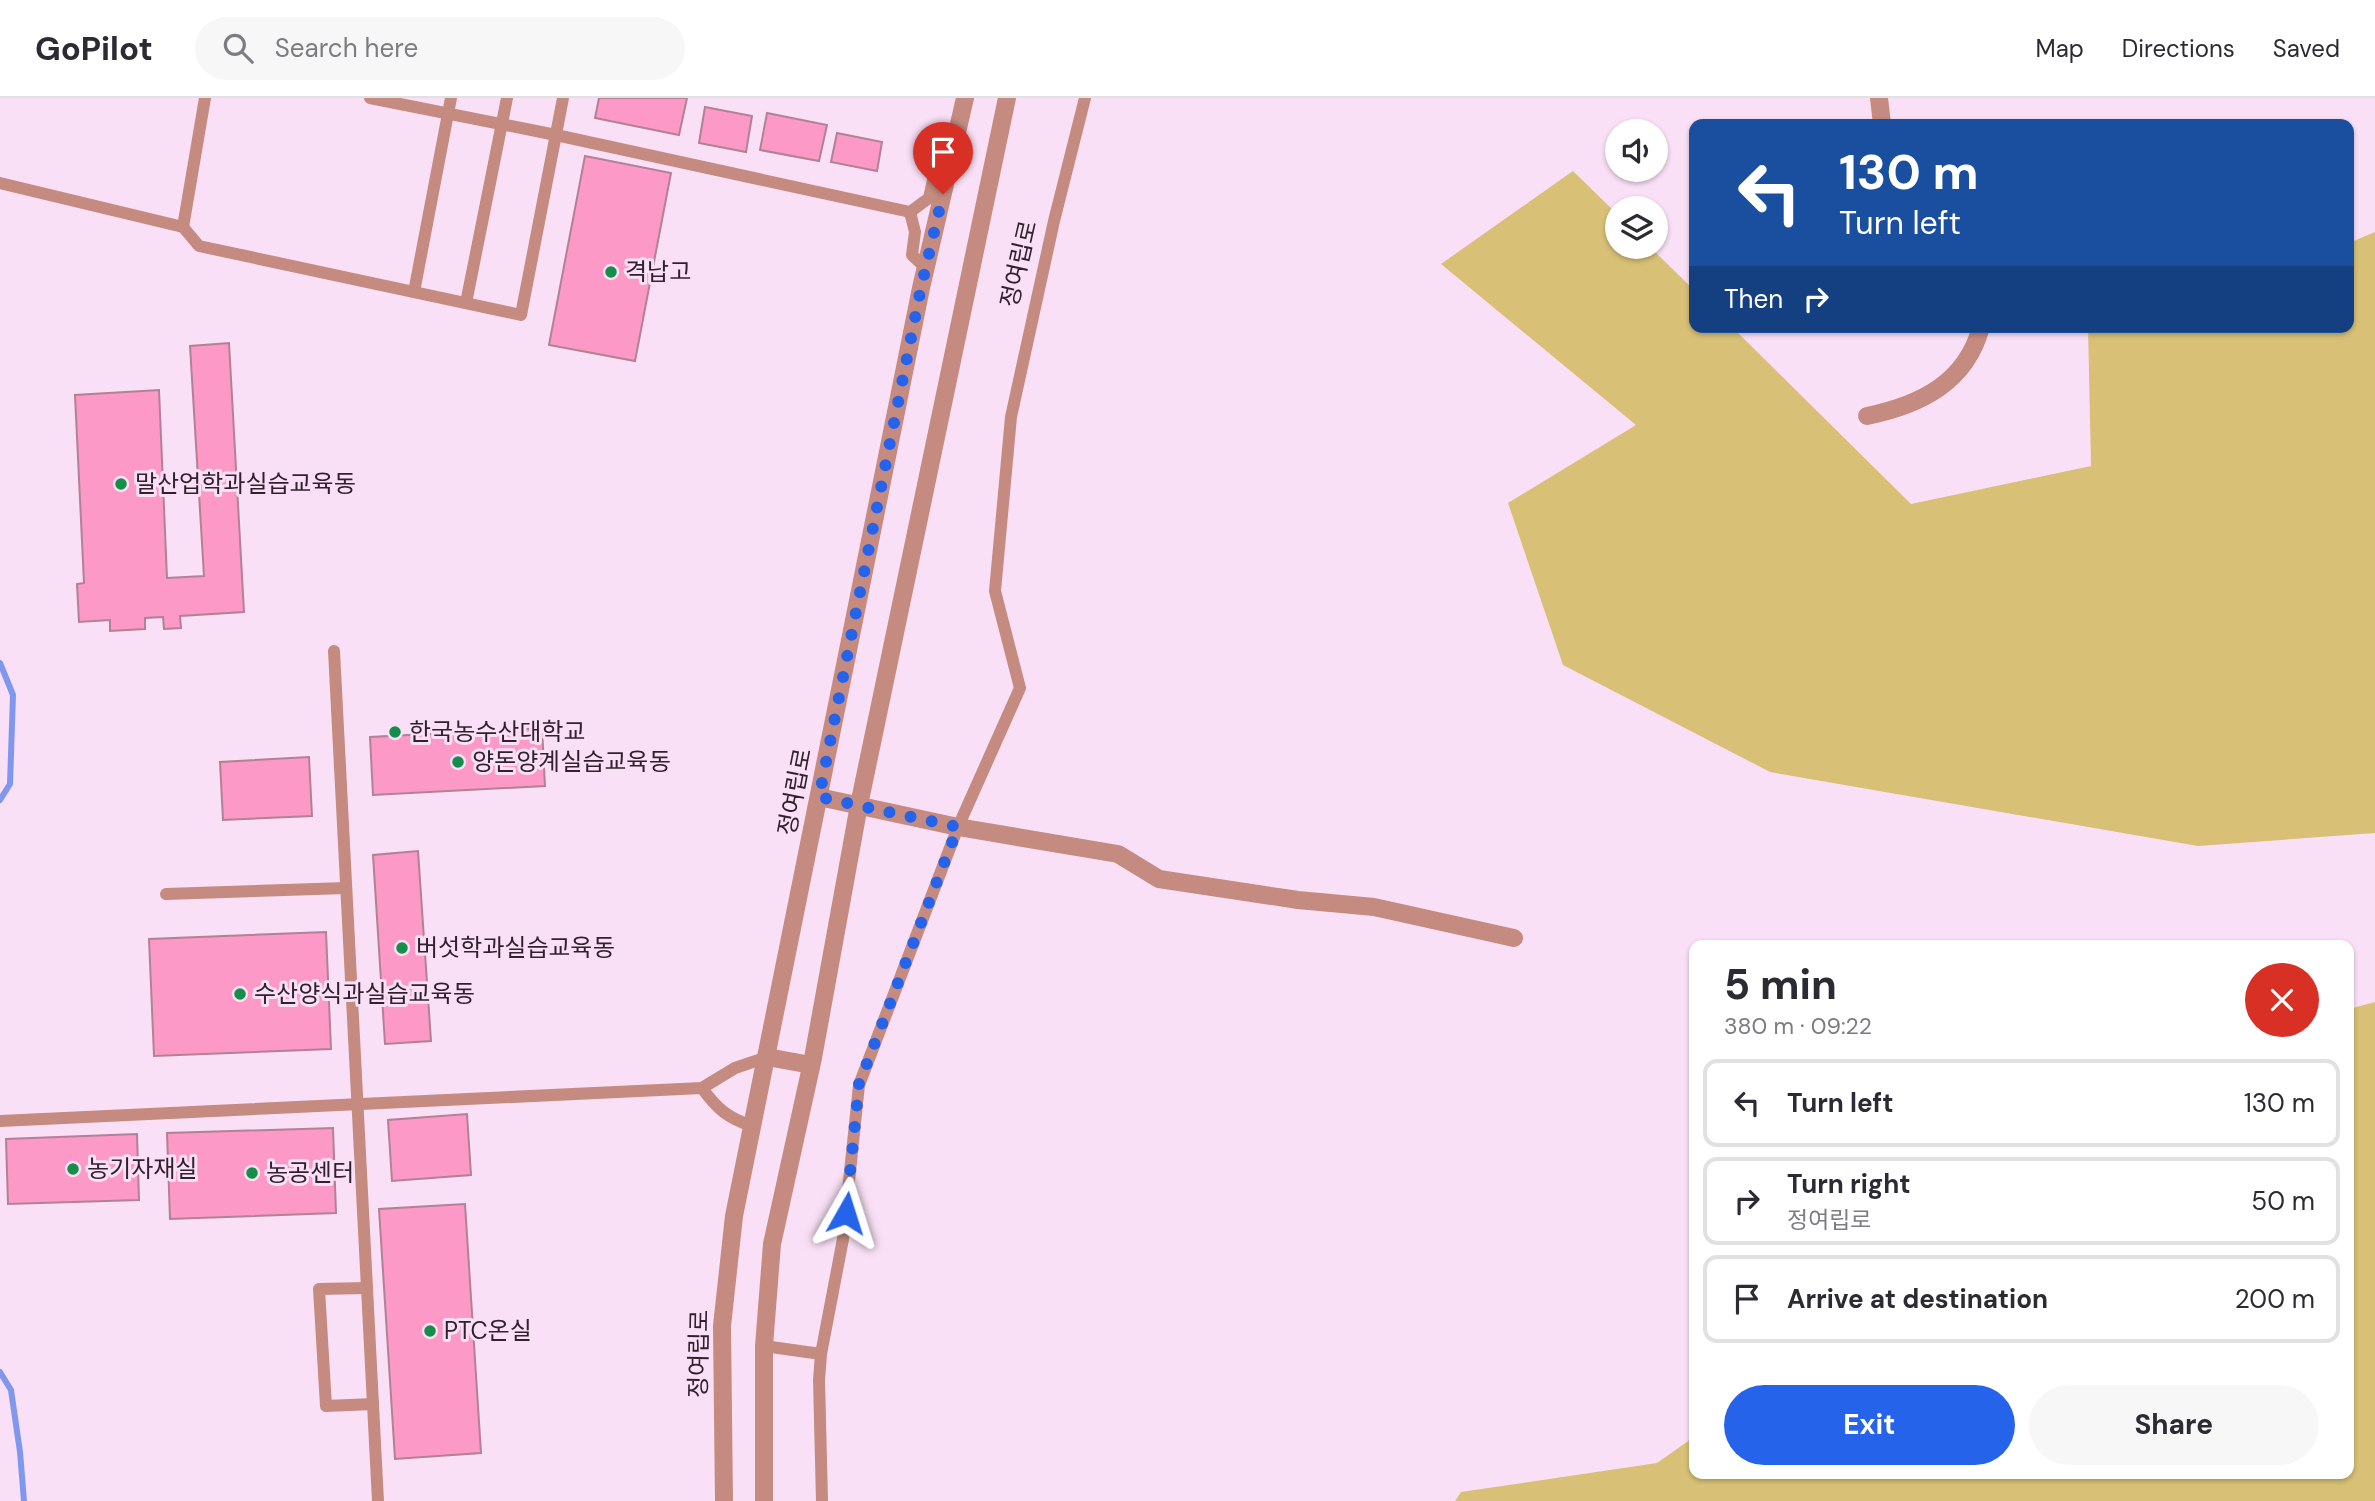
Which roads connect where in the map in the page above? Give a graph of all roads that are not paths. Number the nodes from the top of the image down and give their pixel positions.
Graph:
1 (205, 98) edge
2 (370, 98) edge
3 (451, 98) edge
4 (508, 98) edge
5 (563, 98) edge
6 (965, 98) edge
7 (1007, 98) edge
8 (1085, 98) edge
9 (1879, 98) edge
10 (448, 113) junction
11 (1881, 119) edge
12 (502, 124) junction
13 (556, 135) junction
14 (949, 170) junction
15 (0, 183) edge
16 (910, 212) junction
17 (183, 228) junction
18 (926, 268) junction
19 (414, 292) junction
20 (466, 303) junction
21 (1980, 333) edge
22 (1867, 416) dead end
23 (334, 651) dead end
24 (819, 797) junction
25 (859, 805) junction
26 (958, 827) junction
27 (346, 888) junction
28 (166, 894) dead end
29 (1514, 938) dead end
30 (766, 1057) junction
31 (811, 1065) junction
32 (702, 1088) junction
33 (357, 1104) junction
34 (0, 1121) edge
35 (752, 1126) junction
36 (367, 1289) junction
37 (764, 1346) junction
38 (821, 1353) junction
39 (373, 1404) junction
40 (378, 1501) edge
41 (724, 1501) edge
42 (764, 1501) edge
43 (822, 1501) edge

1 - 17 lane
2 - 10 lane
3 - 10 lane
4 - 12 lane
5 - 13 lane
6 - 14 street, 정여립로
7 - 25 street, 정여립로
8 - 26 lane, 정여립로
9 - 11 street
10 - 12 lane
10 - 19 lane
12 - 13 lane
12 - 20 lane
13 - 16 lane
13 - 20 lane
14 - 16 lane
14 - 18 street, 정여립로
15 - 17 lane
16 - 18 lane
17 - 19 lane
18 - 24 street, 정여립로
19 - 20 lane
21 - 22 street
23 - 27 lane
24 - 25 street
24 - 30 street, 정여립로
25 - 26 street
25 - 31 street, 정여립로
26 - 29 street
26 - 38 lane, 정여립로
27 - 28 lane
27 - 33 lane
30 - 31 street
30 - 32 lane
30 - 35 street, 정여립로
31 - 37 street, 정여립로
32 - 33 lane
32 - 35 lane
33 - 34 lane
33 - 36 lane
35 - 41 street, 정여립로
36 - 39 lane
36 - 39 lane
37 - 38 lane
37 - 42 street, 정여립로
38 - 43 lane, 정여립로
39 - 40 lane

